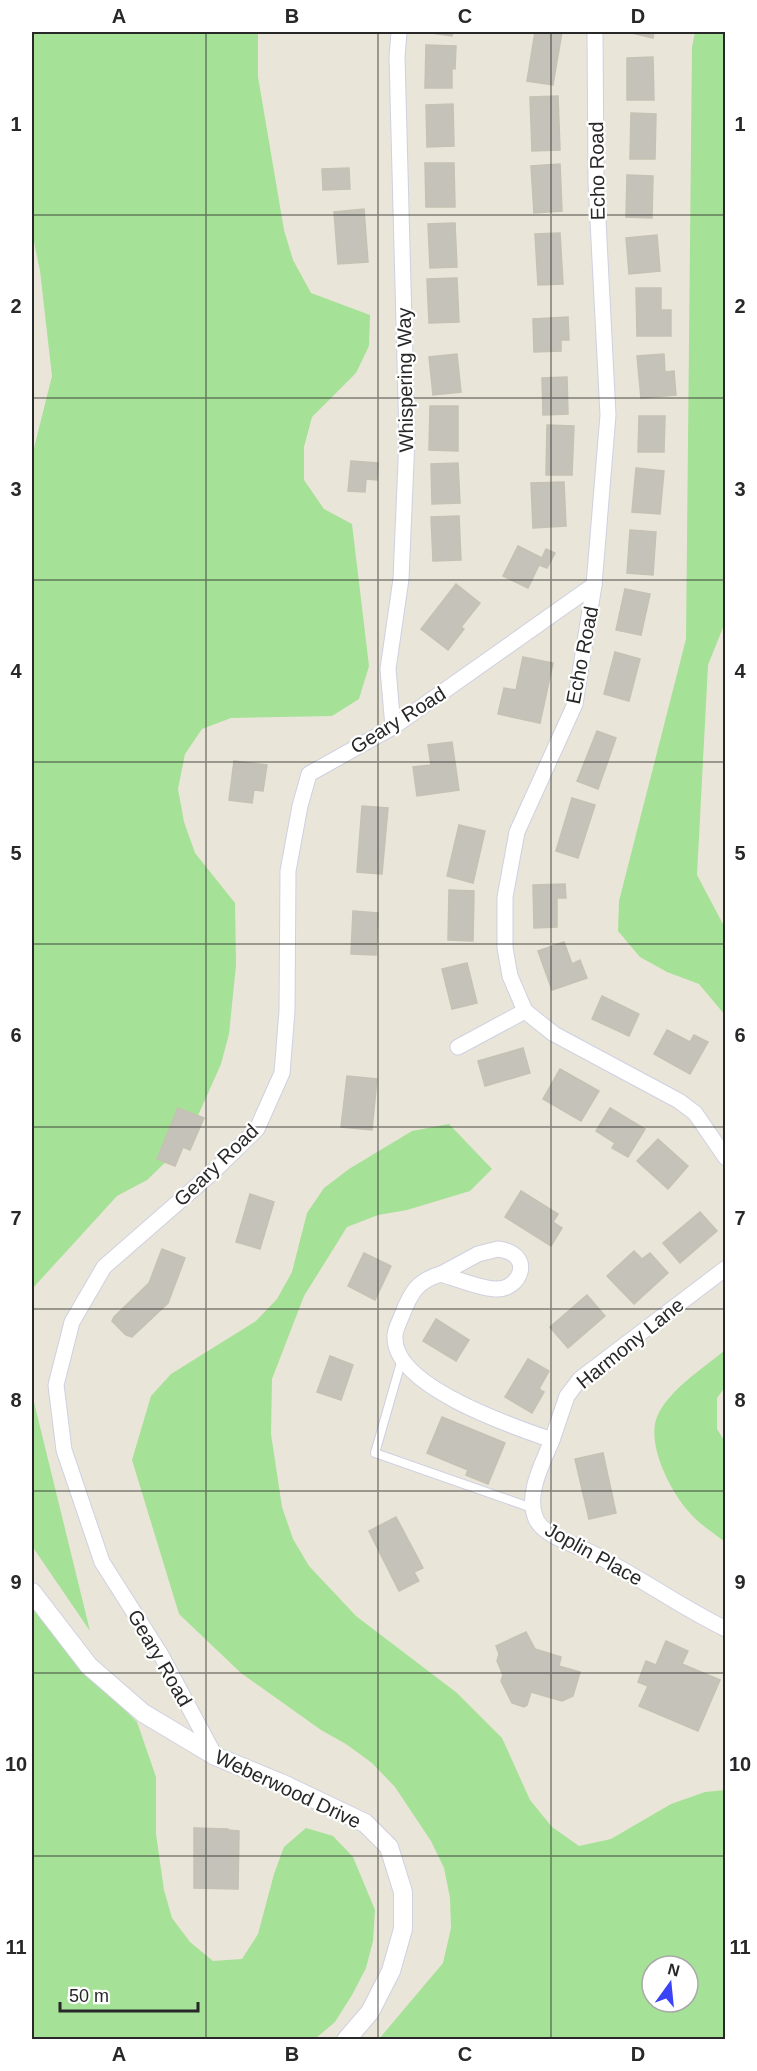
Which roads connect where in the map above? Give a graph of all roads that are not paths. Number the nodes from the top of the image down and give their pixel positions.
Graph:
1 (399, 32) edge
2 (595, 32) edge
3 (594, 585) junction
4 (393, 728) junction
5 (525, 1011) junction
6 (458, 1047) dead end
7 (726, 1158) edge
8 (726, 1268) edge
9 (441, 1274) junction
10 (402, 1359) junction
11 (552, 1440) junction
12 (532, 1508) junction
13 (32, 1592) edge
14 (726, 1629) edge
15 (215, 1756) junction
16 (346, 2040) edge

1 - 4 street, Whispering Way
2 - 3 street, Echo Road
3 - 4 street, Geary Road
3 - 5 street, Echo Road
4 - 15 street, Geary Road
5 - 6 street
5 - 7 street, Echo Road
8 - 11 street, Harmony Lane
9 - 9 street
9 - 10 street
10 - 11 street
10 - 12 lane
11 - 12 street, Joplin Place
12 - 14 street, Joplin Place
13 - 15 street, Weberwood Drive
15 - 16 street, Weberwood Drive

